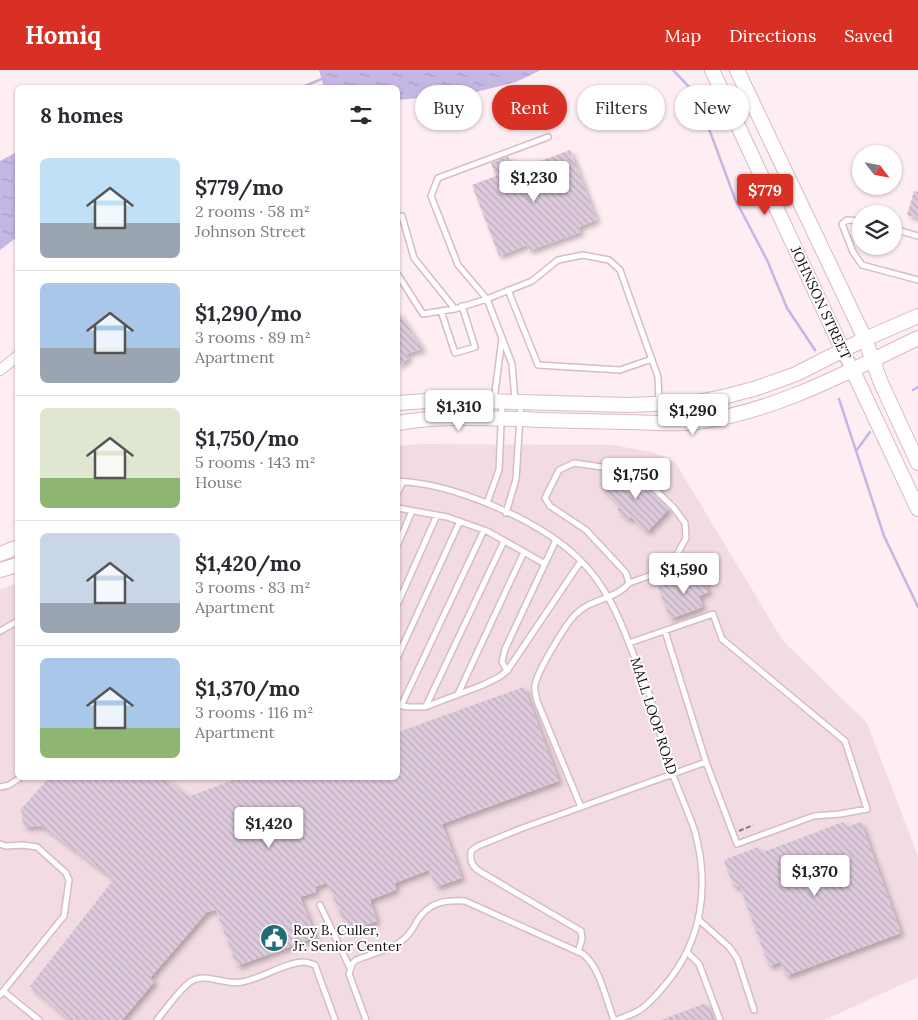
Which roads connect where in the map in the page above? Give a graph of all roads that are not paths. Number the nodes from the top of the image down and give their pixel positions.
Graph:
1 (712, 70) edge
2 (737, 70) edge
3 (548, 137) dead end
4 (400, 216) edge
5 (852, 220) edge
6 (902, 231) edge
7 (918, 236) edge
8 (852, 247) edge
9 (856, 255) edge
10 (400, 278) edge
11 (918, 280) edge
12 (508, 290) junction
13 (487, 299) junction
14 (462, 306) junction
15 (455, 309) junction
16 (441, 311) junction
17 (918, 316) edge
18 (502, 337) junction
19 (918, 338) edge
20 (865, 339) junction
21 (843, 351) junction
22 (15, 358) edge
23 (652, 359) junction
24 (872, 360) junction
25 (0, 370) edge
26 (853, 370) junction
27 (508, 400) junction
28 (400, 403) edge
29 (659, 403) junction
30 (501, 418) junction
31 (520, 419) junction
32 (400, 423) edge
33 (918, 463) edge
34 (400, 481) edge
35 (487, 503) junction
36 (400, 508) edge
37 (918, 509) edge
38 (412, 510) junction
39 (506, 512) junction
40 (437, 515) junction
41 (460, 521) junction
42 (484, 530) junction
43 (400, 539) edge
44 (556, 540) junction
45 (504, 541) junction
46 (15, 548) edge
47 (524, 552) junction
48 (0, 554) edge
49 (581, 561) junction
50 (544, 564) junction
51 (15, 565) edge
52 (0, 570) edge
53 (630, 583) junction
54 (608, 596) junction
55 (400, 598) edge
56 (15, 623) edge
57 (0, 631) edge
58 (665, 632) junction
59 (629, 644) junction
60 (400, 652) edge
61 (507, 671) junction
62 (458, 694) junction
63 (400, 704) edge
64 (400, 706) edge
65 (426, 706) junction
66 (706, 762) junction
67 (673, 774) junction
68 (17, 780) edge
69 (0, 788) edge
70 (580, 807) junction
71 (0, 844) edge
72 (320, 905) dead end
73 (699, 920) junction
74 (578, 952) junction
75 (687, 952) junction
76 (350, 968) junction
77 (2, 993) edge
78 (754, 1010) dead end
79 (40, 1020) edge
80 (158, 1020) edge
81 (335, 1020) edge
82 (366, 1020) edge
83 (616, 1020) edge
84 (720, 1020) edge

1 - 21 main road, JOHNSON STREET
2 - 20 main road, JOHNSON STREET
3 - 13 lane
4 - 15 lane
5 - 8 lane
6 - 7 lane
9 - 11 lane
10 - 16 lane
12 - 13 lane
12 - 23 lane
12 - 23 lane
13 - 14 lane
13 - 18 lane
14 - 15 lane
14 - 16 lane
15 - 16 lane
17 - 20 main road
18 - 27 lane
18 - 27 lane
19 - 24 main road
20 - 21 main road
20 - 24 main road, JOHNSON STREET
21 - 26 street, JOHNSON STREET
21 - 29 main road
22 - 25 street
23 - 29 lane
24 - 26 main road
24 - 33 main road, JOHNSON STREET
26 - 31 main road
26 - 37 main road, JOHNSON STREET
27 - 28 main road
27 - 29 main road
27 - 30 lane
27 - 31 lane
30 - 31 main road
30 - 32 main road
30 - 35 lane
31 - 39 lane
34 - 35 lane, MALL LOOP ROAD
35 - 39 lane, MALL LOOP ROAD
36 - 38 lane
38 - 40 lane
38 - 43 lane
39 - 44 lane, MALL LOOP ROAD
40 - 41 lane
40 - 55 lane
41 - 42 lane
41 - 60 lane
42 - 45 lane
42 - 63 lane
44 - 49 lane, MALL LOOP ROAD
44 - 50 lane
45 - 47 lane
45 - 65 lane
46 - 48 main road
47 - 50 lane
47 - 62 lane
49 - 54 lane, MALL LOOP ROAD
49 - 61 lane
50 - 61 lane
51 - 52 main road
53 - 53 lane
53 - 54 lane
54 - 59 lane, MALL LOOP ROAD
54 - 70 lane
56 - 57 lane
58 - 59 lane
58 - 66 lane
58 - 66 lane
59 - 67 lane, MALL LOOP ROAD
61 - 62 lane
62 - 65 lane
64 - 65 lane
66 - 67 lane
67 - 70 lane
67 - 73 lane, MALL LOOP ROAD
68 - 69 lane
70 - 74 lane
71 - 77 lane
72 - 76 lane
73 - 75 lane, MALL LOOP ROAD
73 - 78 lane
74 - 76 lane
74 - 83 lane
75 - 83 lane, MALL LOOP ROAD
75 - 84 lane
76 - 82 lane
77 - 79 lane
80 - 81 lane

